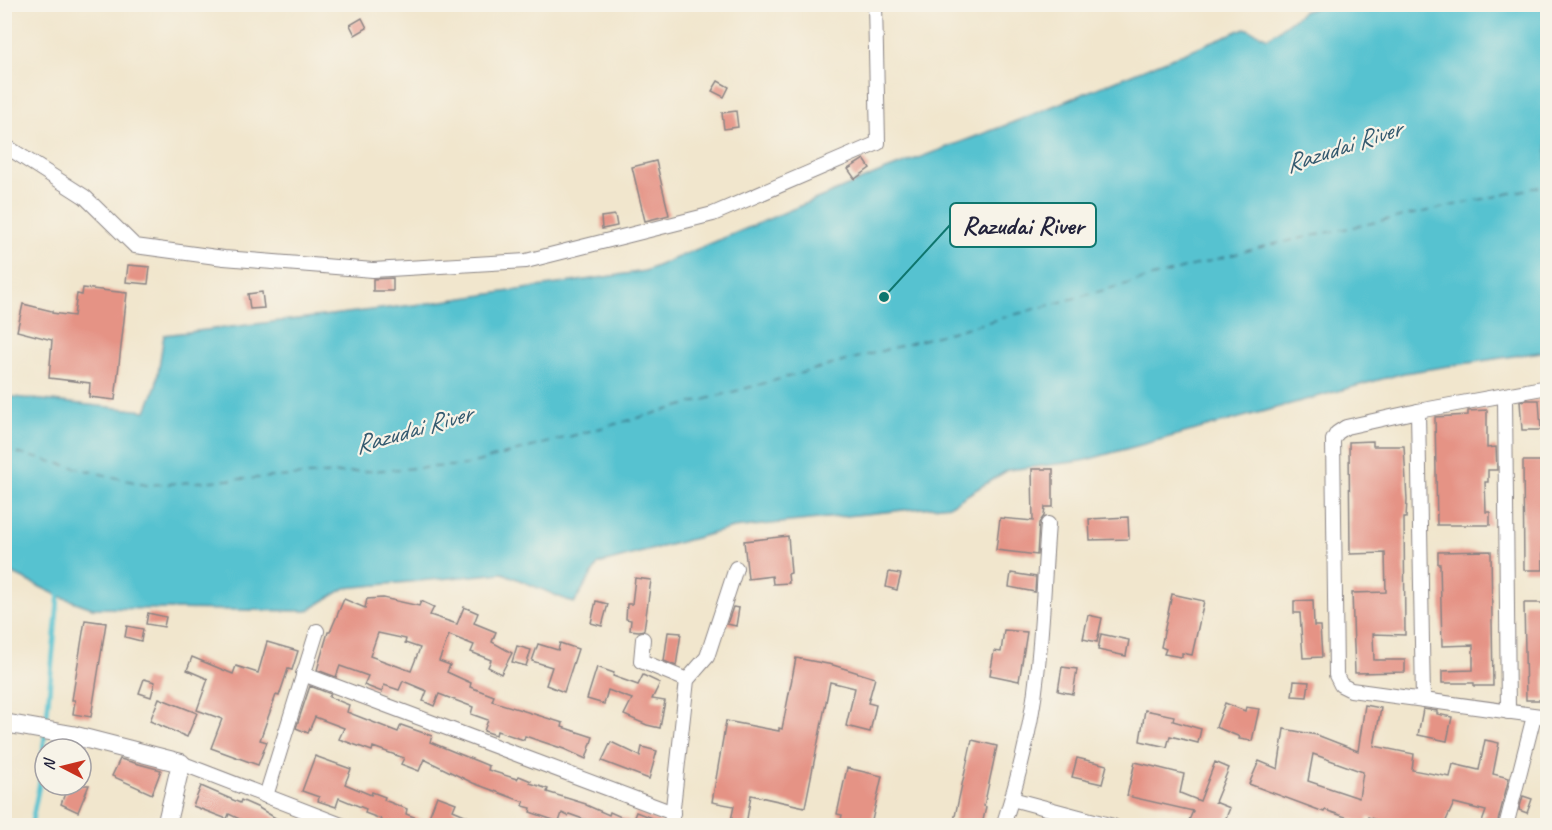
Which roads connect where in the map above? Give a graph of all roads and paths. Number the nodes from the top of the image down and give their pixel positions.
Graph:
1 (875, 4) edge
2 (4, 145) edge
3 (1548, 387) edge
4 (1505, 397) junction
5 (1419, 411) junction
6 (1048, 524) dead end
7 (736, 568) dead end
8 (316, 631) dead end
9 (643, 639) dead end
10 (303, 674) junction
11 (687, 680) junction
12 (1423, 700) junction
13 (1508, 712) junction
14 (1541, 717) edge
15 (5, 723) edge
16 (181, 763) junction
17 (266, 796) junction
18 (1012, 799) junction
19 (672, 819) edge
20 (166, 825) edge
21 (344, 825) edge
22 (1003, 825) edge
23 (1113, 825) edge
24 (1506, 825) edge

1 - 2 street
3 - 4 street
4 - 5 street
4 - 13 street
5 - 12 street
5 - 12 street
6 - 18 street
7 - 11 street
8 - 10 street
9 - 11 street
10 - 17 street
10 - 19 street
11 - 19 street
12 - 13 street
13 - 14 street
14 - 24 street
15 - 16 main road
16 - 17 street
16 - 20 main road
17 - 21 street
18 - 22 street
18 - 23 street

